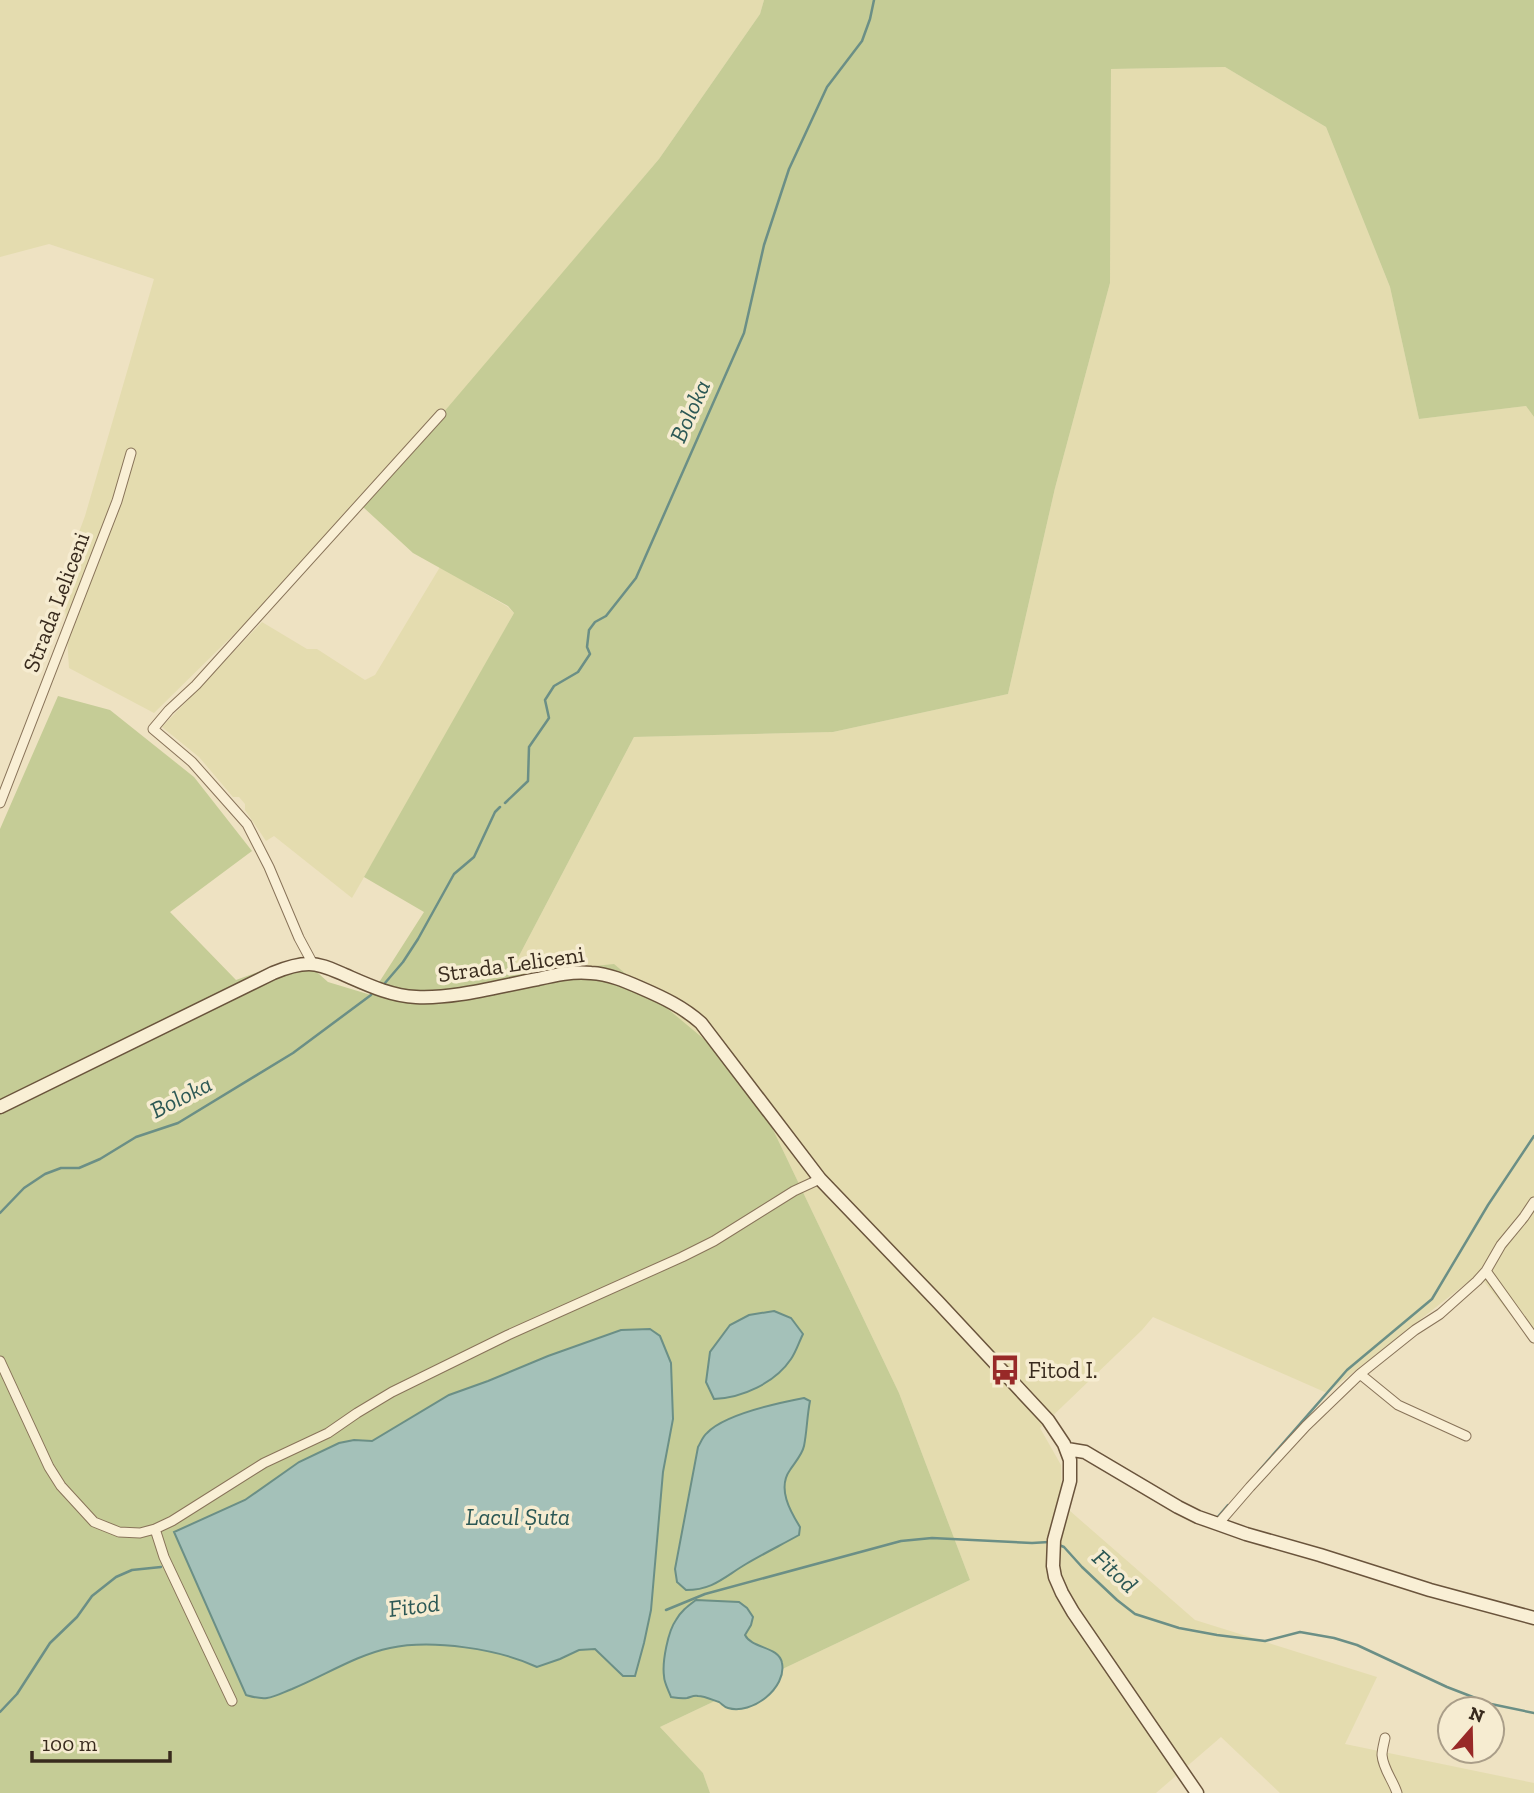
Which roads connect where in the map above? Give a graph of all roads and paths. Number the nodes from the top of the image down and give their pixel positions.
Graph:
1 (441, 414) dead end
2 (131, 453) dead end
3 (0, 803) edge
4 (313, 964) junction
5 (0, 1107) edge
6 (820, 1180) junction
7 (1534, 1202) edge
8 (1486, 1271) junction
9 (1534, 1338) edge
10 (0, 1361) edge
11 (1360, 1374) junction
12 (1465, 1436) dead end
13 (1067, 1450) junction
14 (1218, 1524) junction
15 (155, 1529) junction
16 (1534, 1618) edge
17 (232, 1700) dead end
18 (1385, 1738) dead end
19 (1197, 1793) edge
20 (1397, 1793) edge

1 - 4 street
2 - 3 street, Strada Leliceni
4 - 5 main road
4 - 6 main road, Strada Leliceni
6 - 13 main road, Strada Leliceni
6 - 15 street
7 - 8 street
8 - 9 street
8 - 11 street
10 - 15 street
11 - 12 street
11 - 14 street
13 - 14 main road
13 - 19 main road
14 - 16 main road
15 - 17 street
18 - 20 street

